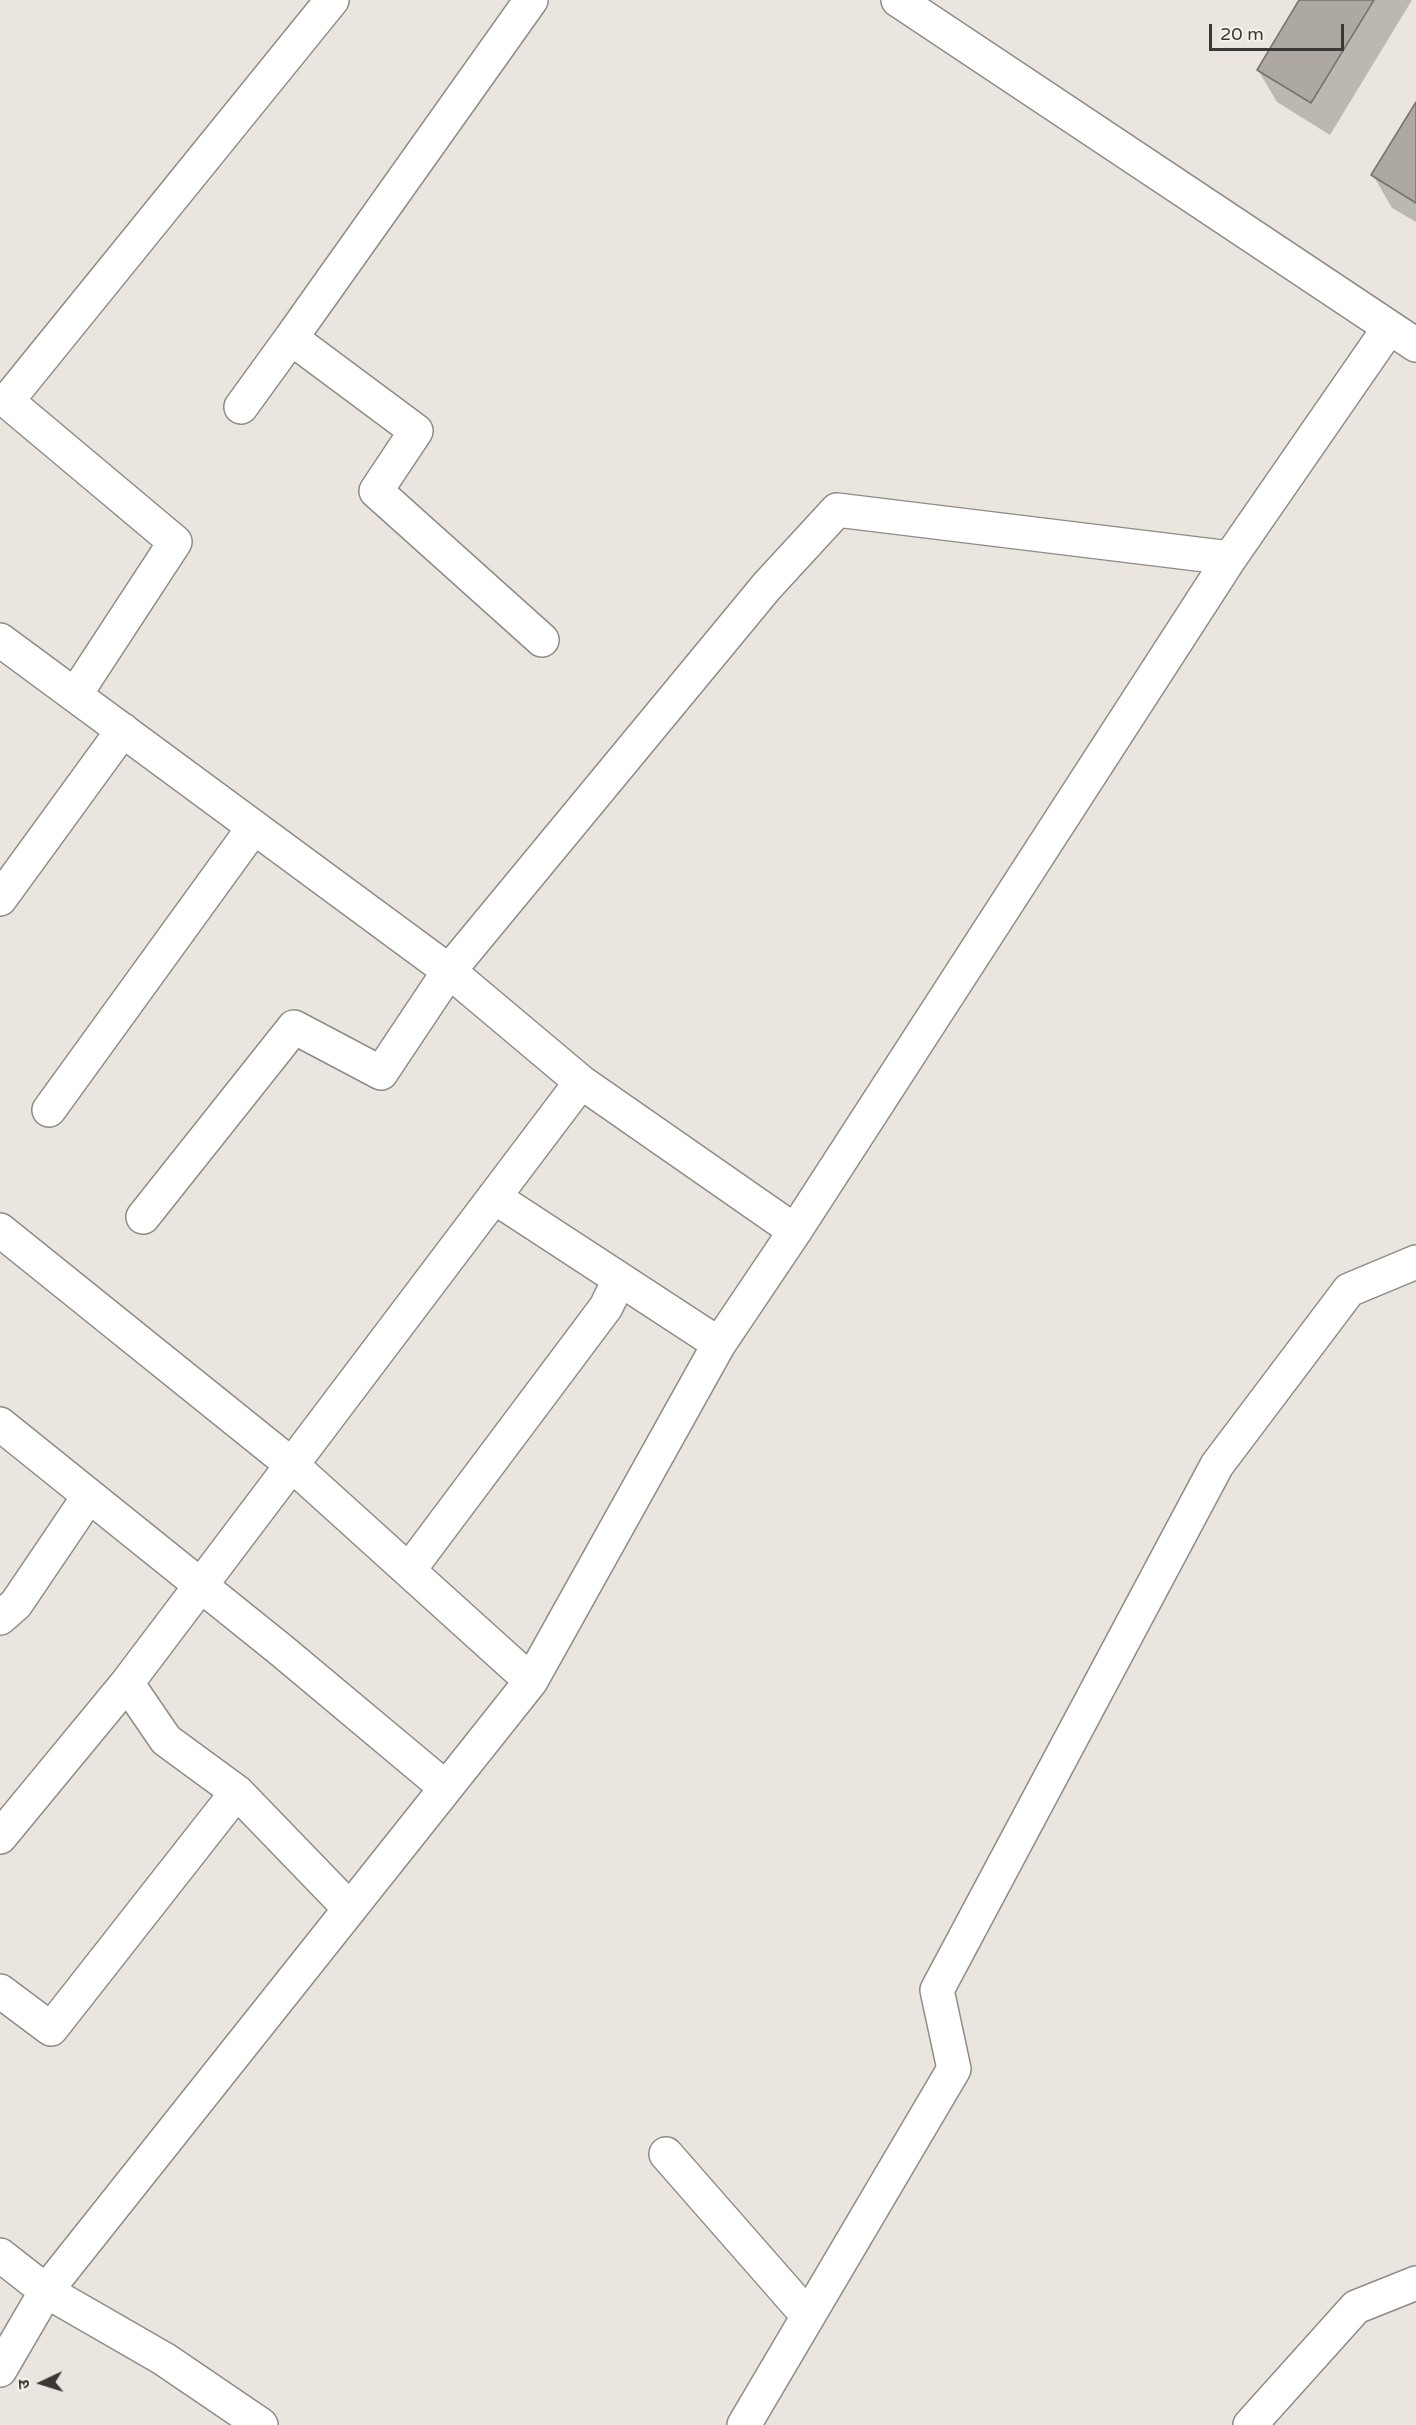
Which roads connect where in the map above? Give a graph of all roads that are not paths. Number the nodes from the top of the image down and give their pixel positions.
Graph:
1 (332, 0) edge
2 (531, 0) edge
3 (898, 0) edge
4 (1402, 337) edge
5 (291, 338) junction
6 (241, 407) dead end
7 (1230, 558) junction
8 (0, 640) edge
9 (542, 640) dead end
10 (75, 695) junction
11 (123, 730) junction
12 (254, 827) junction
13 (0, 899) edge
14 (449, 971) junction
15 (581, 1082) junction
16 (49, 1110) dead end
17 (494, 1197) junction
18 (143, 1217) dead end
19 (0, 1230) edge
20 (795, 1231) junction
21 (1416, 1262) edge
22 (619, 1280) junction
23 (719, 1344) junction
24 (0, 1424) edge
25 (291, 1465) junction
26 (89, 1496) junction
27 (409, 1570) junction
28 (200, 1586) junction
29 (5, 1604) edge
30 (531, 1681) junction
31 (127, 1683) junction
32 (446, 1788) junction
33 (237, 1792) junction
34 (0, 1837) edge
35 (350, 1909) junction
36 (0, 1990) edge
37 (666, 2154) dead end
38 (0, 2255) edge
39 (1416, 2283) edge
40 (46, 2291) junction
41 (808, 2316) junction
42 (0, 2370) edge
43 (246, 2421) edge
44 (744, 2425) edge
45 (1250, 2425) edge

1 - 10 street
2 - 5 street
3 - 4 street
4 - 7 street
5 - 6 street
5 - 9 street
7 - 14 street
7 - 20 street
8 - 10 street
10 - 11 street
11 - 12 street
11 - 13 street
12 - 14 street
12 - 16 street
14 - 15 street
14 - 18 street
15 - 17 street
15 - 20 street
17 - 22 street
17 - 25 street
19 - 25 street
20 - 23 street
21 - 41 street
22 - 23 street
22 - 27 street
23 - 30 street
24 - 26 street
25 - 27 street
25 - 28 street
26 - 28 street
26 - 29 street
27 - 30 street
28 - 31 street
28 - 32 street
30 - 32 street
31 - 33 street
31 - 34 street
32 - 35 street
33 - 35 street
33 - 36 street
35 - 40 street
37 - 41 street
38 - 40 street
39 - 45 street
40 - 42 street
40 - 43 street
41 - 44 street

